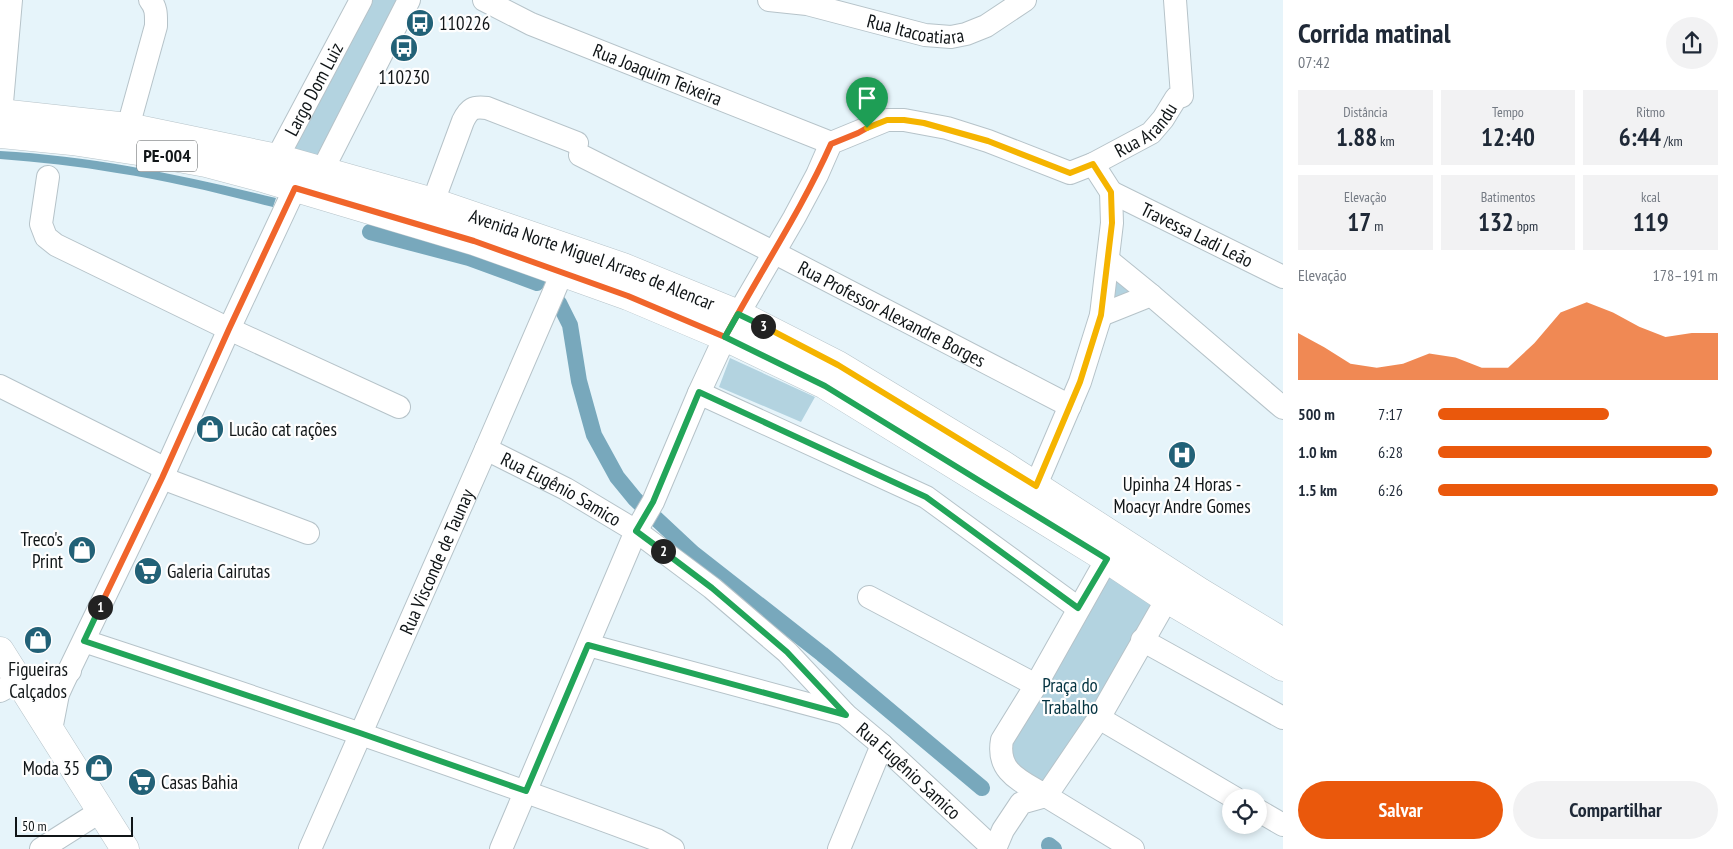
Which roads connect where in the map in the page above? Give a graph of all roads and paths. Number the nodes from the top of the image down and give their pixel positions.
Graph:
1 (11, 0) edge
2 (150, 0) edge
3 (361, 0) edge
4 (409, 0) edge
5 (484, 0) edge
6 (769, 0) edge
7 (1025, 0) edge
8 (1175, 0) edge
9 (0, 122) edge
10 (128, 127) junction
11 (831, 144) junction
12 (1093, 164) junction
13 (292, 174) junction
14 (48, 177) dead end
15 (1111, 192) junction
16 (432, 202) junction
17 (775, 253) junction
18 (1108, 260) junction
19 (562, 273) junction
20 (1283, 277) edge
21 (1151, 295) junction
22 (1101, 315) junction
23 (736, 326) junction
24 (229, 329) junction
25 (0, 386) edge
26 (699, 392) junction
27 (1070, 406) junction
28 (399, 407) dead end
29 (1283, 408) edge
30 (486, 448) junction
31 (164, 473) junction
32 (1036, 486) junction
33 (639, 527) junction
34 (308, 533) dead end
35 (1107, 559) junction
36 (870, 597) dead end
37 (1167, 598) junction
38 (1078, 608) junction
39 (1142, 640) junction
40 (84, 641) junction
41 (1283, 642) edge
42 (588, 645) junction
43 (1283, 649) edge
44 (0, 651) edge
45 (1283, 661) edge
46 (1283, 667) edge
47 (70, 671) junction
48 (1036, 685) junction
49 (10, 686) edge
50 (846, 715) junction
51 (1099, 718) junction
52 (1283, 718) edge
53 (51, 730) junction
54 (360, 733) junction
55 (882, 746) junction
56 (1222, 790) edge
57 (526, 791) junction
58 (1046, 796) junction
59 (101, 811) junction
60 (1267, 816) edge
61 (1283, 825) edge
62 (998, 843) edge
63 (40, 849) edge
64 (125, 849) edge
65 (310, 849) edge
66 (501, 849) edge
67 (673, 849) edge
68 (839, 849) edge
69 (1133, 849) edge

1 - 9 street
2 - 10 street
3 - 13 street, Largo Dom Luiz
4 - 13 street
5 - 11 street, Rua Joaquim Teixeira
6 - 7 street, Rua Itacoatiara
8 - 12 street, Rua Arandu
9 - 9 street
9 - 10 main road, Avenida Norte Miguel Arraes de Alencar / PE-004
9 - 13 main road, Avenida Norte Miguel Arraes de Alencar / PE-004
10 - 13 main road, Avenida Norte Miguel Arraes de Alencar / PE-004
11 - 12 street, Rua Arandu
11 - 17 street
12 - 15 street
13 - 13 street
13 - 16 main road, Avenida Norte Miguel Arraes de Alencar / PE-004
13 - 19 main road, Avenida Norte Miguel Arraes de Alencar / PE-004
13 - 24 street
14 - 24 street
15 - 18 street
15 - 20 street, Travessa Ladi Leão
16 - 17 street, Rua Professor Alexandre Borges
16 - 23 main road, Avenida Norte Miguel Arraes de Alencar / PE-004
17 - 23 street
17 - 27 street, Rua Professor Alexandre Borges
18 - 21 street
18 - 22 street
19 - 23 main road, Avenida Norte Miguel Arraes de Alencar / PE-004
19 - 30 street, Rua Visconde de Taunay
21 - 22 street
21 - 29 street
22 - 27 street
23 - 23 street
23 - 26 street
23 - 32 main road, Avenida Norte Miguel Arraes de Alencar / PE-004
23 - 35 main road, Avenida Norte Miguel Arraes de Alencar / PE-004
24 - 28 street
24 - 31 street
25 - 31 street
26 - 33 street
26 - 38 street
27 - 32 street
30 - 33 street, Rua Eugênio Samico
30 - 54 street, Rua Visconde de Taunay
31 - 34 street
31 - 40 street
32 - 41 main road, Avenida Norte Miguel Arraes de Alencar / PE-004
33 - 42 street
33 - 50 street, Rua Eugênio Samico
35 - 37 main road, Avenida Norte Miguel Arraes de Alencar / PE-004
35 - 38 street
36 - 48 street
37 - 39 street
37 - 46 main road, Avenida Norte Miguel Arraes de Alencar / PE-004
38 - 48 street
39 - 51 street
39 - 52 street
40 - 47 street
40 - 54 street
42 - 50 street
42 - 57 street
43 - 45 street
44 - 49 main road
47 - 49 street
47 - 53 street
48 - 58 street
49 - 53 main road
50 - 55 street, Rua Eugênio Samico
51 - 56 street
51 - 58 street
53 - 59 main road
54 - 57 street
54 - 65 street, Rua Visconde de Taunay
55 - 62 street, Rua Eugênio Samico
55 - 68 street
57 - 66 street
57 - 67 street
58 - 62 street
58 - 69 street
59 - 63 street
59 - 64 main road
60 - 61 street

